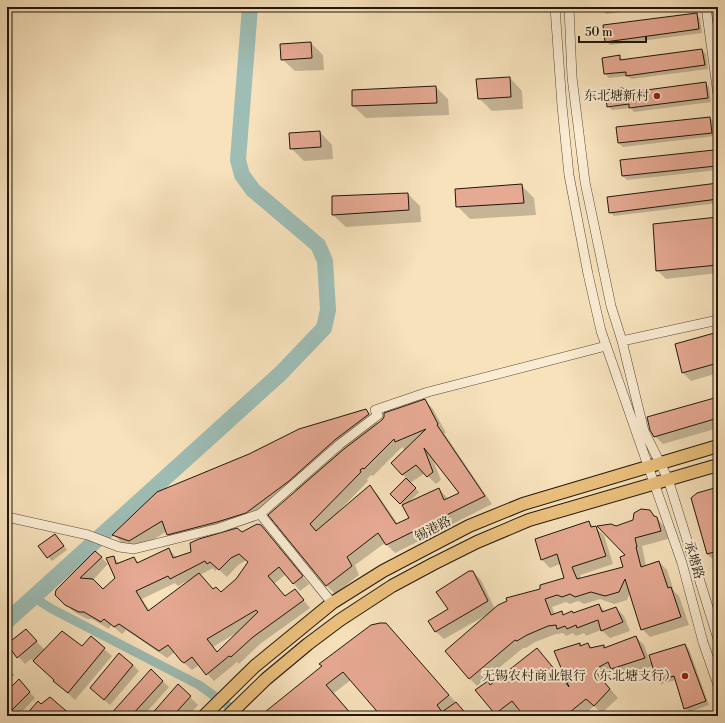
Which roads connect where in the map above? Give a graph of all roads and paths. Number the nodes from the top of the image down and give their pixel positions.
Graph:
1 (555, 7) edge
2 (569, 7) edge
3 (706, 7) edge
4 (718, 95) edge
5 (718, 320) edge
6 (622, 341) junction
7 (606, 346) junction
8 (718, 446) edge
9 (661, 463) junction
10 (718, 465) edge
11 (648, 467) junction
12 (668, 479) junction
13 (654, 483) junction
14 (260, 514) junction
15 (7, 517) edge
16 (332, 604) junction
17 (718, 639) edge
18 (718, 685) edge
19 (204, 716) edge
20 (228, 716) edge

1 - 7 street, 承塘路
2 - 6 street, 承塘路
3 - 4 street
5 - 6 street
6 - 9 street, 承塘路
7 - 11 street, 承塘路
7 - 14 street
8 - 9 main road, 锡港路
9 - 11 main road, 锡港路
9 - 12 street, 承塘路
10 - 12 main road
11 - 13 street, 承塘路
11 - 16 main road, 锡港路
12 - 13 main road
12 - 17 street, 承塘路
13 - 18 street, 承塘路
13 - 20 main road
14 - 15 street
14 - 16 street
16 - 19 main road, 锡港路

